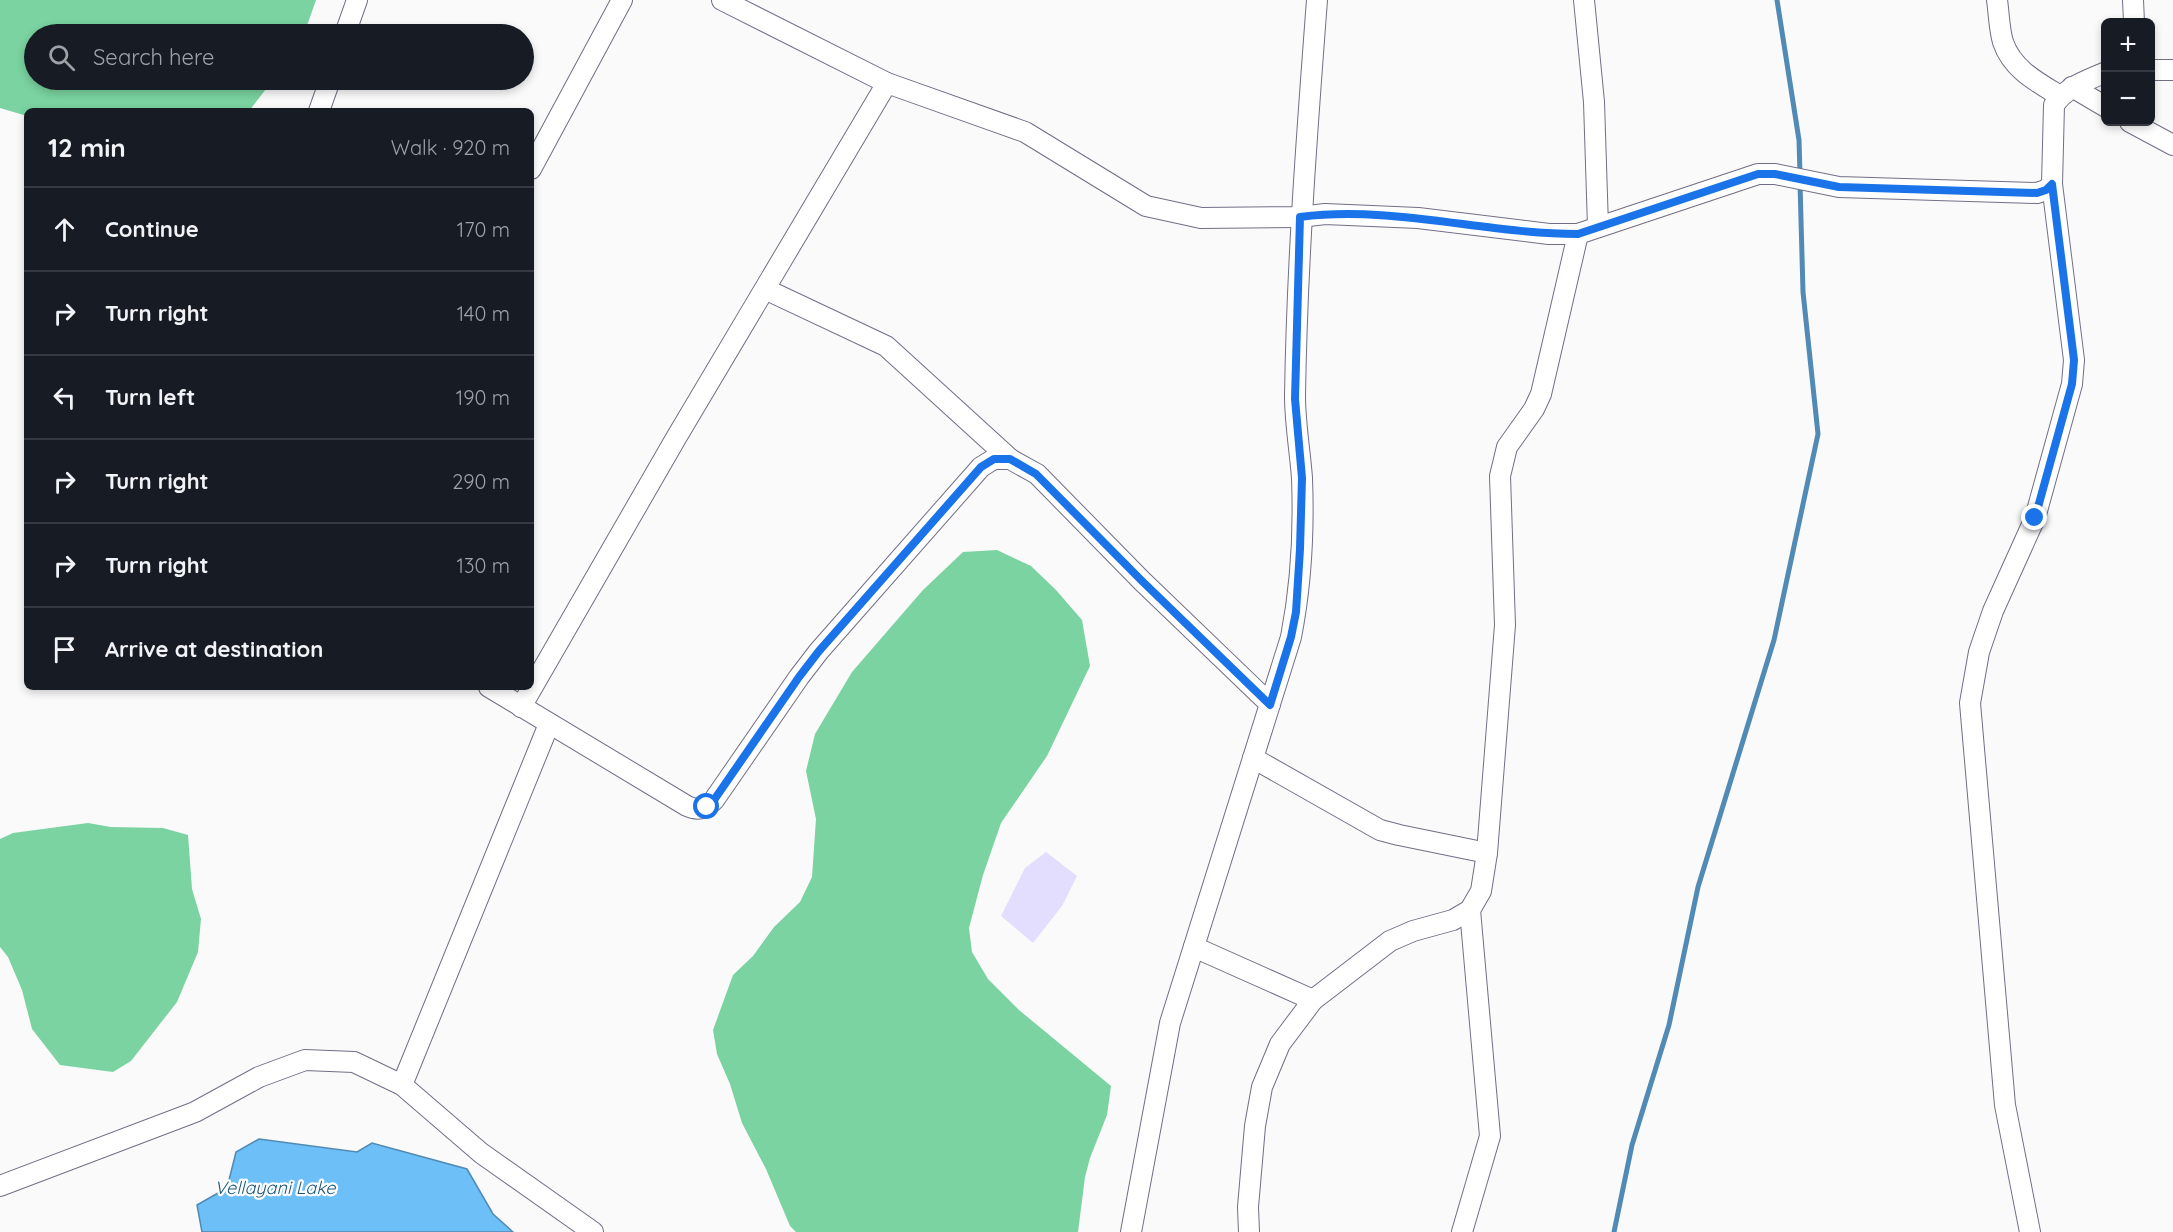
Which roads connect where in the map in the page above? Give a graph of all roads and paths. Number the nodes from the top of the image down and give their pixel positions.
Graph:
1 (357, 0) edge
2 (622, 0) edge
3 (722, 0) edge
4 (1317, 0) edge
5 (1584, 0) edge
6 (1997, 0) edge
7 (2133, 0) edge
8 (2134, 18) edge
9 (349, 24) edge
10 (2155, 70) edge
11 (2173, 70) edge
12 (2101, 74) edge
13 (887, 83) junction
14 (326, 90) edge
15 (2066, 92) junction
16 (2101, 105) edge
17 (320, 108) edge
18 (2137, 126) edge
19 (2173, 145) edge
20 (534, 163) edge
21 (2052, 184) junction
22 (1300, 217) junction
23 (1598, 227) junction
24 (1578, 234) junction
25 (765, 289) junction
26 (1010, 459) junction
27 (534, 684) edge
28 (494, 690) edge
29 (531, 690) edge
30 (1270, 705) junction
31 (521, 707) junction
32 (549, 724) junction
33 (1253, 758) junction
34 (1487, 853) junction
35 (1470, 910) junction
36 (1194, 946) junction
37 (1313, 1000) junction
38 (402, 1085) junction
39 (0, 1186) edge
40 (593, 1232) edge
41 (1131, 1232) edge
42 (1249, 1232) edge
43 (1462, 1232) edge
44 (2030, 1232) edge

1 - 9 street
2 - 20 street
3 - 13 street
4 - 22 street
5 - 23 street
6 - 15 street
7 - 8 street
10 - 11 street
12 - 15 street
13 - 22 street
13 - 25 street
14 - 17 street
15 - 16 street
15 - 21 street
18 - 19 street
21 - 23 street
21 - 44 street
22 - 24 street
22 - 30 street
23 - 24 street
24 - 34 street
25 - 26 street
25 - 27 street
26 - 30 street
26 - 32 street
28 - 31 street
29 - 31 street
30 - 33 street
31 - 32 street
32 - 38 street
33 - 34 street
33 - 36 street
34 - 35 street
35 - 37 street
35 - 43 street
36 - 37 street
36 - 41 street
37 - 42 street
38 - 39 street
38 - 40 street

